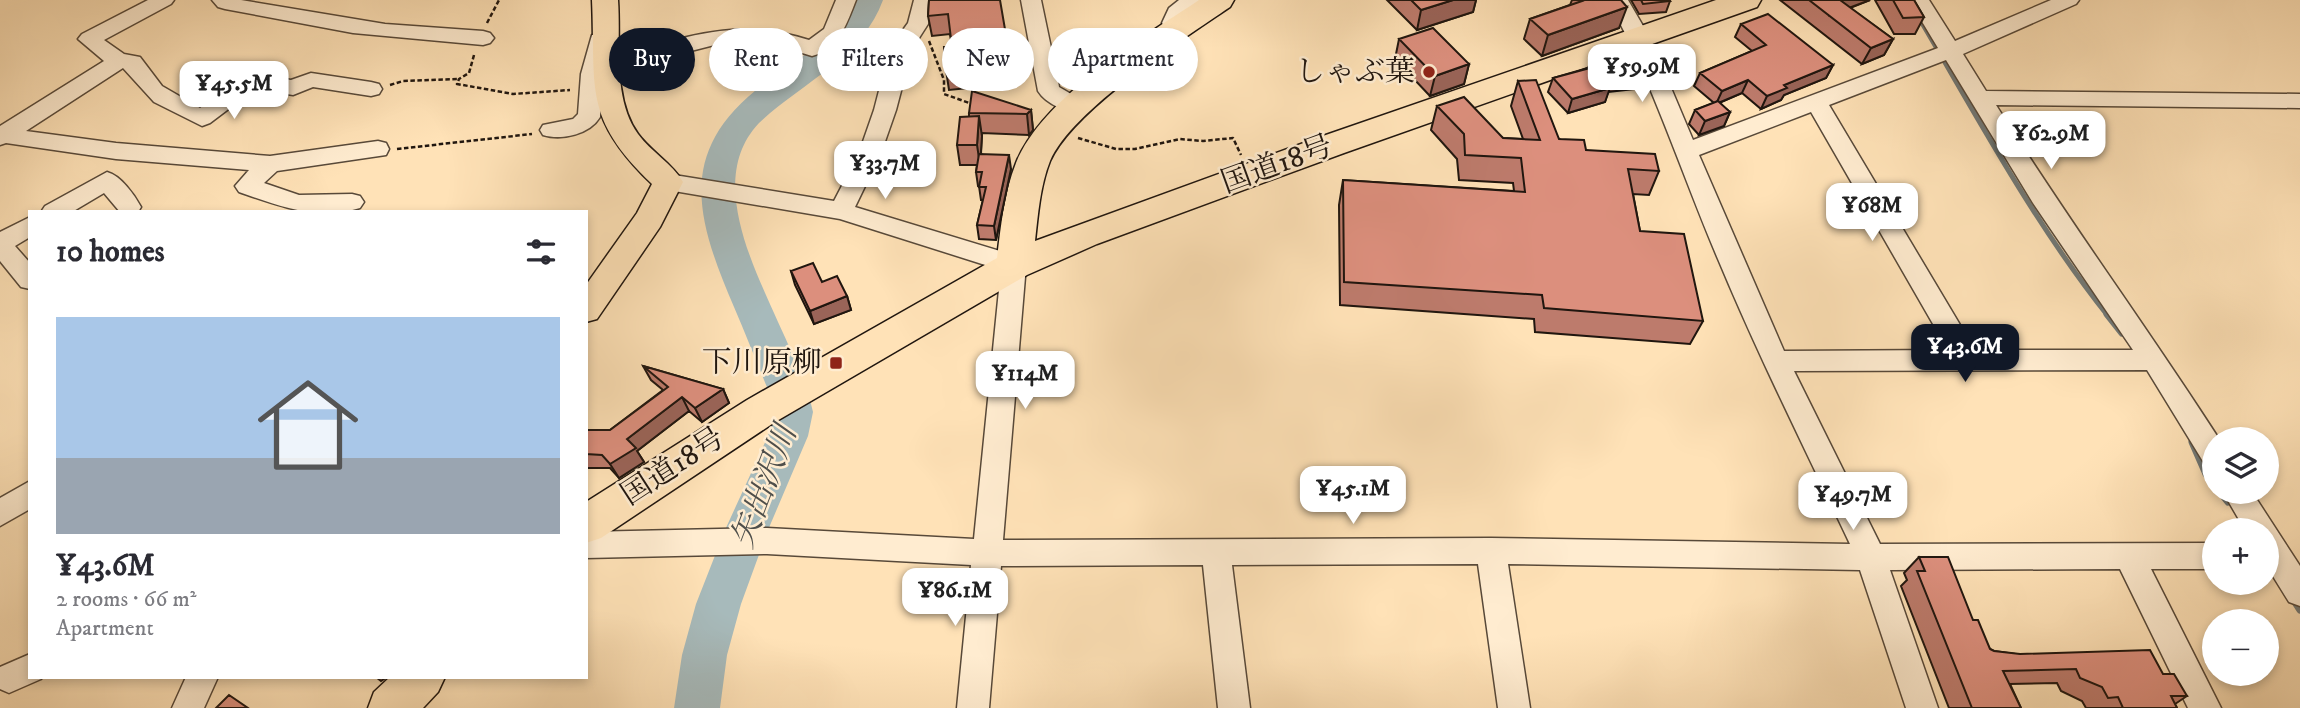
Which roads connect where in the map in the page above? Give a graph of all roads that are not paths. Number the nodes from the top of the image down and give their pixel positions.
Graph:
1 (164, 0) edge
2 (222, 0) edge
3 (605, 0) edge
4 (846, 0) edge
5 (924, 0) edge
6 (1031, 0) edge
7 (1219, 0) edge
8 (1618, 0) edge
9 (1746, 0) edge
10 (1919, 0) edge
11 (2069, 0) edge
12 (1185, 14) edge
13 (1171, 28) edge
14 (481, 38) road end
15 (1639, 38) junction
16 (1950, 51) junction
17 (119, 61) junction
18 (1048, 78) edge
19 (1045, 80) junction
20 (600, 83) junction
21 (371, 89) road end
22 (1099, 91) edge
23 (1978, 98) junction
24 (2300, 101) edge
25 (1816, 103) junction
26 (1066, 118) junction
27 (551, 130) road end
28 (1, 136) edge
29 (378, 149) road end
30 (1685, 152) junction
31 (270, 164) junction
32 (668, 182) junction
33 (741, 196) joint
34 (352, 202) dead end
35 (129, 207) dead end
36 (56, 210) edge
37 (841, 211) junction
38 (28, 227) edge
39 (0, 244) edge
40 (1014, 265) junction
41 (22, 279) edge
42 (588, 307) edge
43 (1967, 360) junction
44 (2154, 360) junction
45 (1776, 361) junction
46 (2202, 436) edge
47 (28, 494) edge
48 (0, 514) edge
49 (588, 524) edge
50 (588, 545) edge
51 (1216, 551) junction
52 (1491, 551) junction
53 (989, 553) junction
54 (2279, 554) edge
55 (2128, 555) junction
56 (2202, 556) edge
57 (1871, 557) junction
58 (2300, 592) edge
59 (201, 679) edge
60 (420, 679) edge
61 (188, 708) edge
62 (391, 708) edge
63 (973, 708) edge
64 (1234, 708) edge
65 (1514, 708) edge
66 (1922, 708) edge
67 (2205, 708) edge

1 - 17 street
2 - 14 street
3 - 20 main road
4 - 20 street
5 - 37 street
6 - 19 street
7 - 12 highway
8 - 15 street
9 - 15 highway, 国道18号
10 - 16 street
11 - 16 street
12 - 13 highway
15 - 30 street
15 - 40 highway, 国道18号
16 - 23 street
16 - 25 street
17 - 21 street
17 - 28 street
18 - 19 street
19 - 26 street
20 - 27 street
20 - 32 main road
22 - 26 highway
23 - 24 street
23 - 44 street
25 - 30 street
25 - 43 street
26 - 40 highway
28 - 31 street
29 - 31 street
30 - 45 street
31 - 34 street
32 - 33 street
32 - 42 main road
33 - 37 street
35 - 36 street
37 - 40 street
38 - 39 street
39 - 41 street
40 - 49 highway, 国道18号
40 - 53 street
43 - 44 street
43 - 45 street
44 - 46 street
45 - 57 street
47 - 48 street
50 - 53 street
51 - 52 street
51 - 53 street
51 - 64 street
52 - 57 street
52 - 65 street
53 - 63 street
54 - 58 street
55 - 56 street
55 - 57 street
55 - 67 street
57 - 66 street
59 - 61 street
60 - 62 highway

